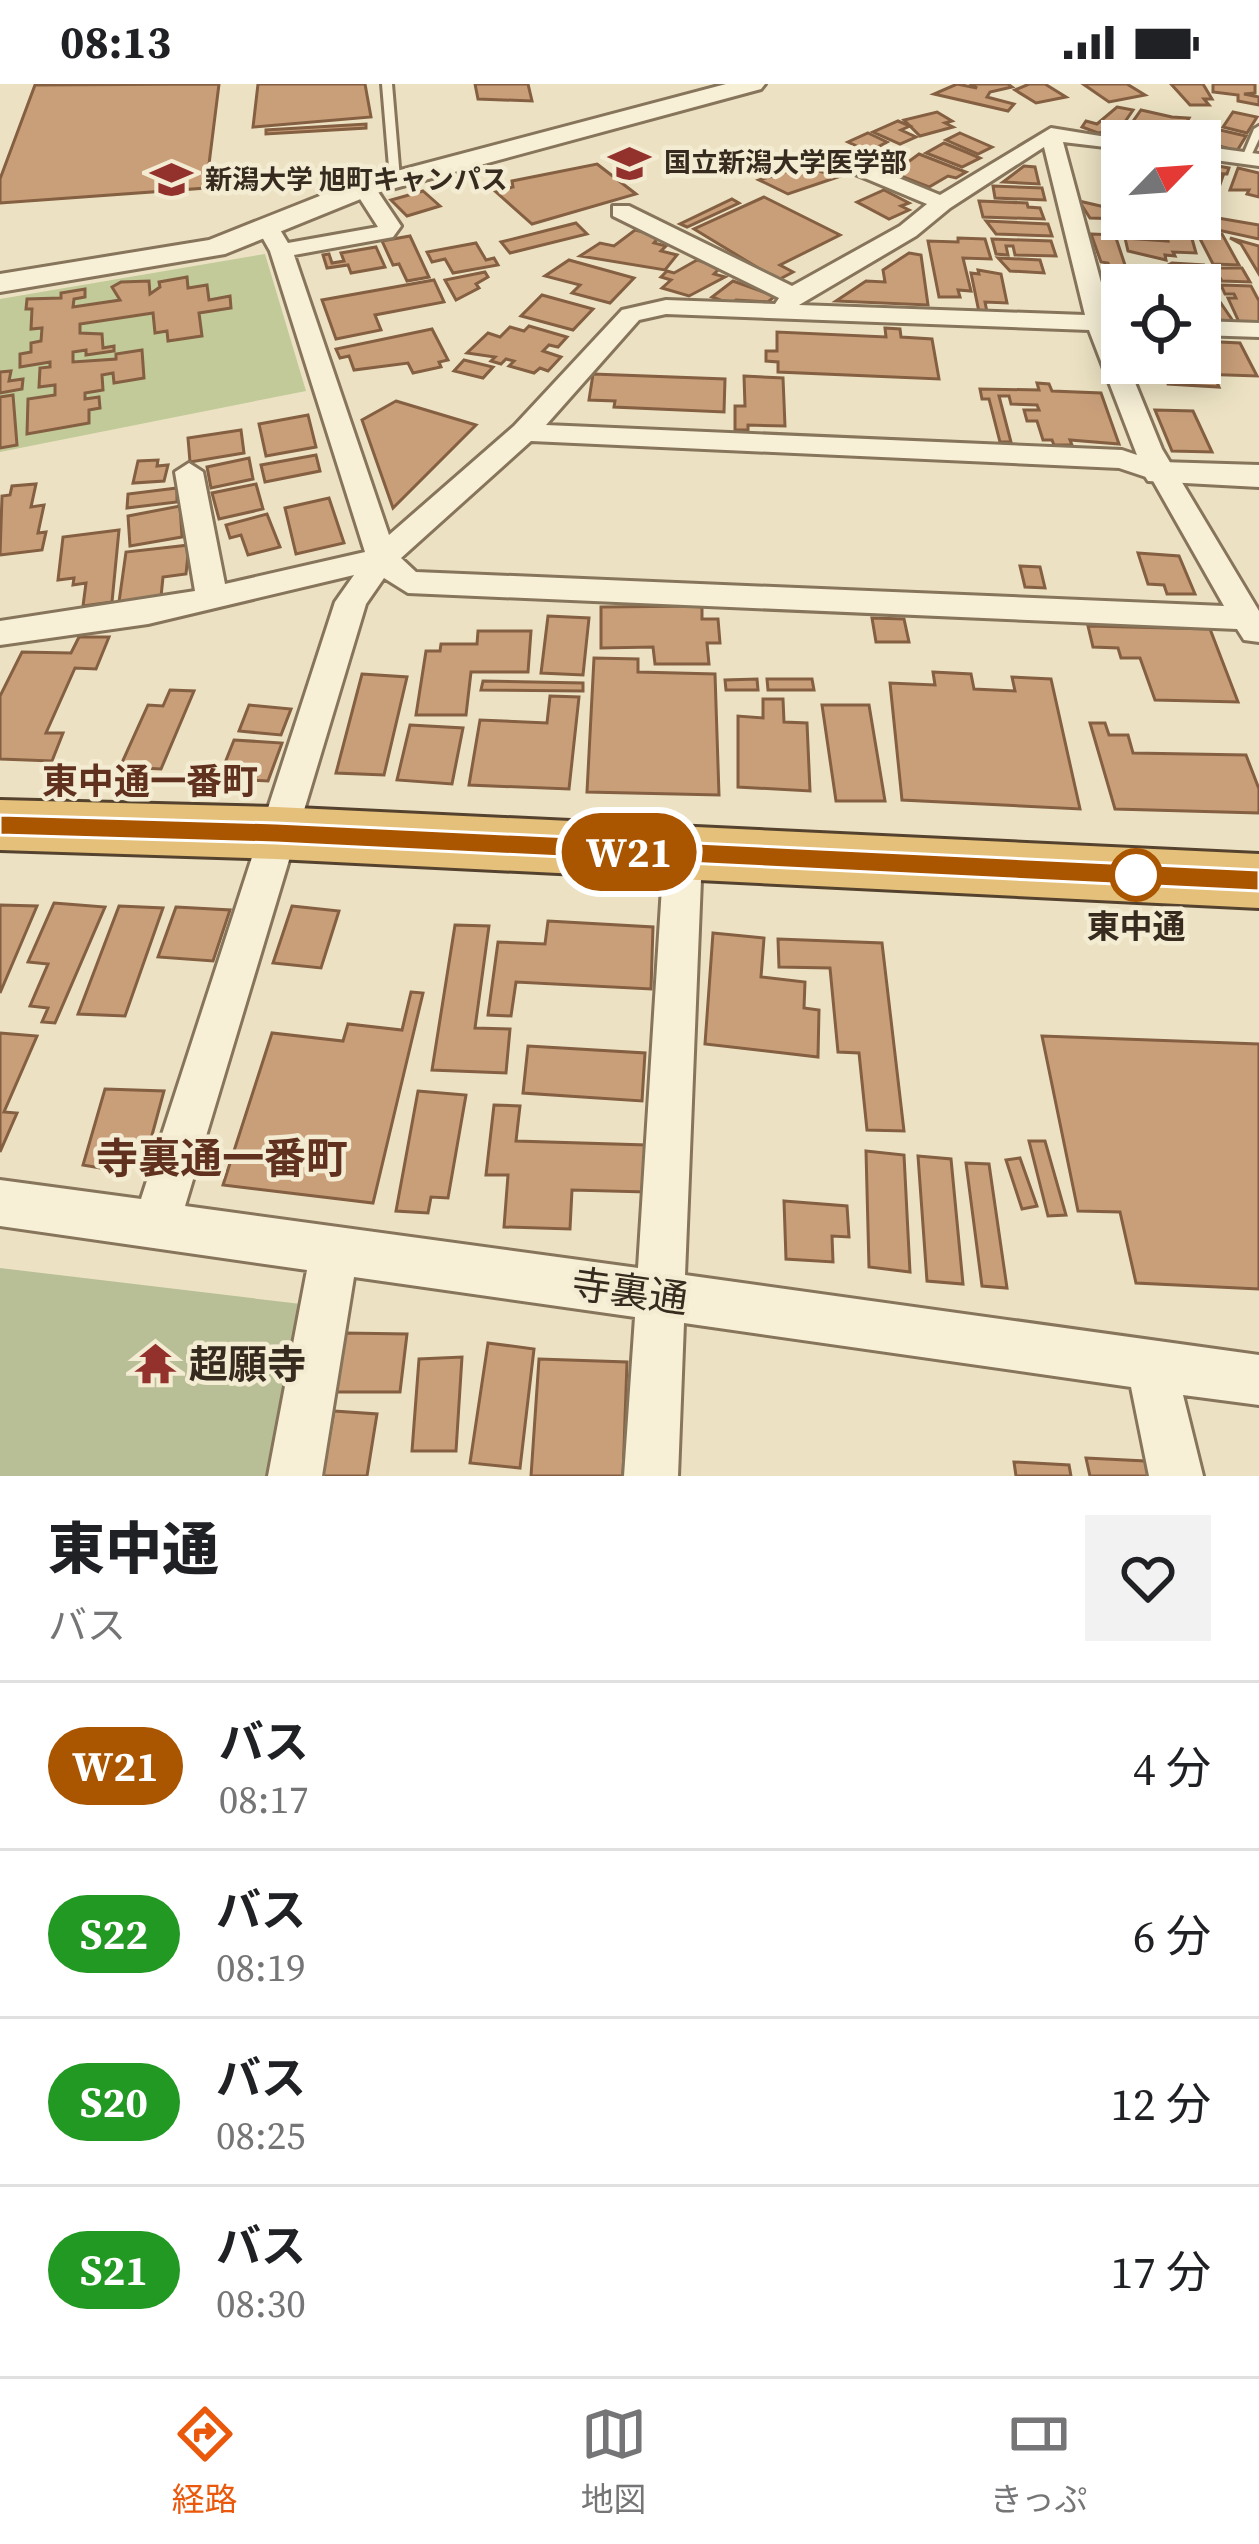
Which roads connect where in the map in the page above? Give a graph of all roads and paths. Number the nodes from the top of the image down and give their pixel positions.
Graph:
1 (387, 84) edge
2 (753, 84) edge
3 (1259, 129) edge
4 (1051, 134) junction
5 (1101, 140) edge
6 (1221, 155) edge
7 (1252, 159) edge
8 (843, 162) dead end
9 (395, 179) junction
10 (364, 188) junction
11 (942, 203) junction
12 (621, 212) dead end
13 (274, 240) junction
14 (0, 283) edge
15 (1101, 295) edge
16 (788, 302) junction
17 (1101, 323) edge
18 (1221, 329) edge
19 (1259, 330) edge
20 (1131, 384) edge
21 (524, 432) junction
22 (189, 472) dead end
23 (1161, 473) junction
24 (1259, 476) edge
25 (382, 558) junction
26 (212, 596) junction
27 (1253, 629) edge
28 (0, 633) edge
29 (0, 825) edge
30 (276, 833) junction
31 (683, 855) junction
32 (1259, 880) edge
33 (0, 1203) edge
34 (156, 1225) junction
35 (334, 1250) junction
36 (661, 1296) junction
37 (1151, 1365) junction
38 (1259, 1380) edge
39 (295, 1476) edge
40 (651, 1476) edge
41 (1176, 1476) edge

1 - 9 lane
2 - 9 street
3 - 7 lane
4 - 5 street
4 - 11 street
4 - 15 street
6 - 7 street
8 - 11 street
9 - 10 street
10 - 13 street
10 - 13 street
11 - 16 street
12 - 16 street
13 - 14 street
13 - 25 street
16 - 17 street
16 - 21 street
18 - 19 street
20 - 23 street
21 - 23 street
21 - 25 street
22 - 26 street
23 - 24 street
23 - 27 street
25 - 26 street
25 - 27 street
25 - 30 street
26 - 28 street
29 - 30 highway
30 - 31 highway
30 - 34 street
31 - 32 highway
31 - 36 street
33 - 34 street, 寺裏通
34 - 35 street, 寺裏通
35 - 36 street, 寺裏通
35 - 39 street
36 - 37 street, 寺裏通
36 - 40 street
37 - 38 street, 寺裏通
37 - 41 street

